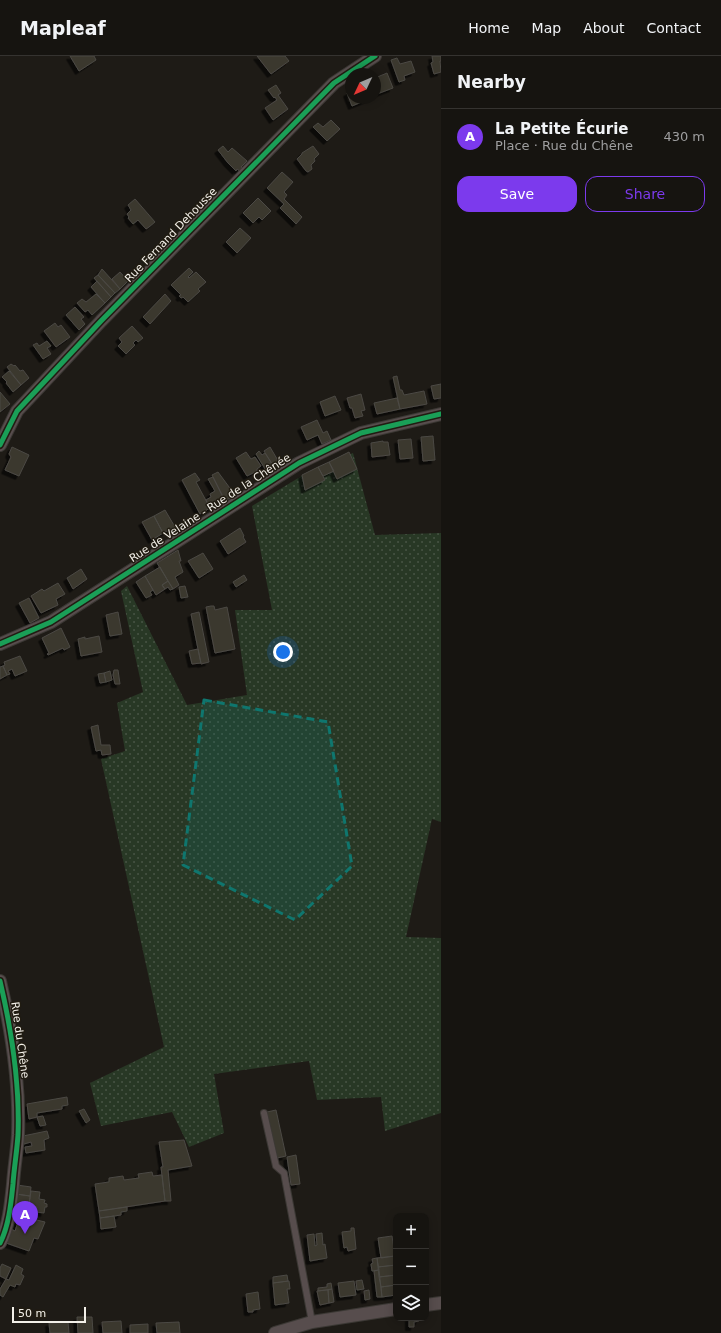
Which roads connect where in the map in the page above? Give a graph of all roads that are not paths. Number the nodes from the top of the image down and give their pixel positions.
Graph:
1 (375, 56) edge
2 (441, 414) edge
3 (0, 445) edge
4 (0, 644) edge
5 (0, 981) edge
6 (264, 1113) dead end
7 (0, 1243) edge
8 (441, 1303) edge
9 (429, 1305) edge
10 (393, 1309) edge
11 (312, 1322) junction
12 (275, 1333) edge

1 - 3 street, Rue Fernand Dehousse
2 - 4 street, Rue de Velaine - Rue de la Chênée
5 - 7 street, Rue du Chêne
6 - 11 lane
8 - 9 street
10 - 11 street
11 - 12 street

